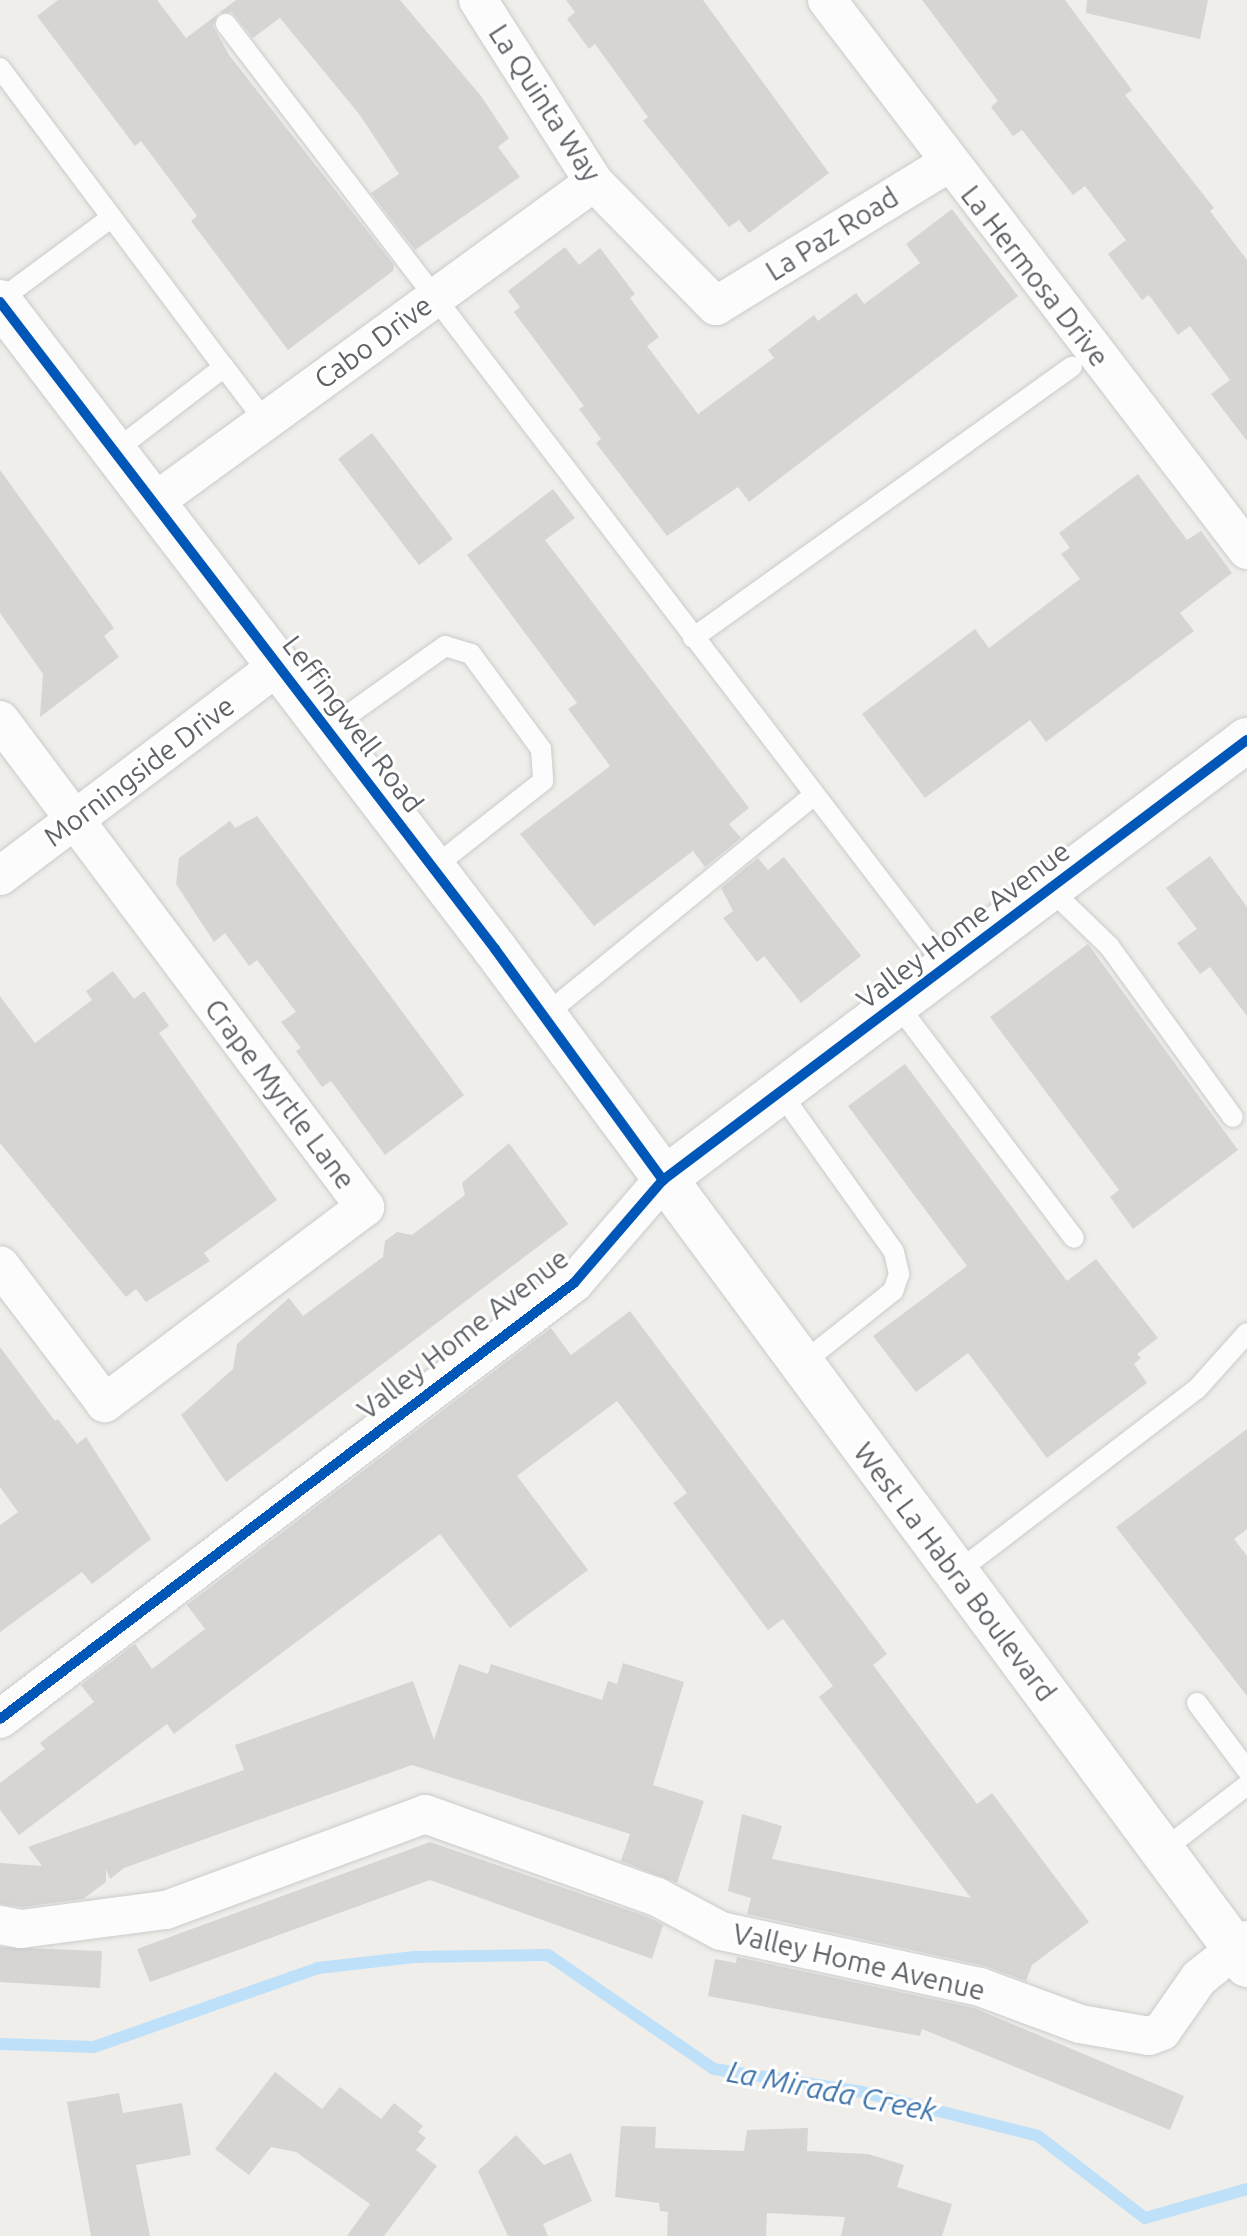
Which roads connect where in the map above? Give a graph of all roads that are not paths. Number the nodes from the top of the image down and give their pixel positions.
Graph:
1 (478, 0) edge
2 (827, 0) edge
3 (226, 24) dead end
4 (0, 68) edge
5 (948, 163) junction
6 (594, 182) junction
7 (112, 217) junction
8 (432, 299) junction
9 (0, 301) edge
10 (716, 306) joint
11 (224, 367) junction
12 (1072, 367) dead end
13 (265, 421) junction
14 (115, 451) junction
15 (153, 503) junction
16 (1247, 550) edge
17 (693, 638) junction
18 (278, 666) junction
19 (0, 720) edge
20 (327, 730) junction
21 (1247, 740) edge
22 (814, 795) junction
23 (75, 820) junction
24 (433, 868) junction
25 (0, 876) edge
26 (1051, 890) junction
27 (946, 966) junction
28 (897, 1004) junction
29 (544, 1016) junction
30 (780, 1092) junction
31 (1233, 1117) dead end
32 (663, 1180) junction
33 (1074, 1238) dead end
34 (0, 1265) edge
35 (1247, 1333) edge
36 (800, 1365) junction
37 (956, 1573) junction
38 (1197, 1703) dead end
39 (0, 1719) edge
40 (1247, 1770) edge
41 (1247, 1785) edge
42 (1162, 1851) junction
43 (0, 1925) edge
44 (1243, 1952) edge

1 - 6 street, La Quinta Way
2 - 5 street, La Hermosa Drive
3 - 8 lane
4 - 7 lane
5 - 10 street, La Paz Road
5 - 16 street, La Hermosa Drive
6 - 8 street, Cabo Drive
6 - 10 street, La Quinta Way
7 - 9 lane
7 - 11 lane
8 - 13 street, Cabo Drive
8 - 17 lane
9 - 14 main road, Leffingwell Road
11 - 13 lane
11 - 14 lane
12 - 17 lane
13 - 15 street, Cabo Drive
14 - 15 main road, Leffingwell Road
15 - 18 main road, Leffingwell Road
17 - 22 lane
18 - 20 main road, Leffingwell Road
18 - 23 street, Morningside Drive
19 - 23 street, Crape Myrtle Lane
20 - 24 main road, Leffingwell Road
20 - 24 lane
21 - 26 main road, Valley Home Avenue
22 - 27 lane
22 - 29 lane
23 - 25 street, Morningside Drive
23 - 34 street, Crape Myrtle Lane
24 - 29 main road, Leffingwell Road
26 - 27 main road, Valley Home Avenue
26 - 31 lane
27 - 28 main road, Valley Home Avenue
28 - 30 main road, Valley Home Avenue
28 - 33 lane
29 - 32 main road, Leffingwell Road
30 - 32 main road, Valley Home Avenue
30 - 36 lane
32 - 36 main road, West La Habra Boulevard
32 - 39 street, Valley Home Avenue
35 - 37 lane
36 - 37 main road, West La Habra Boulevard
37 - 42 main road, West La Habra Boulevard
38 - 40 lane
41 - 42 lane
42 - 44 main road, West La Habra Boulevard
43 - 44 street, Valley Home Avenue

